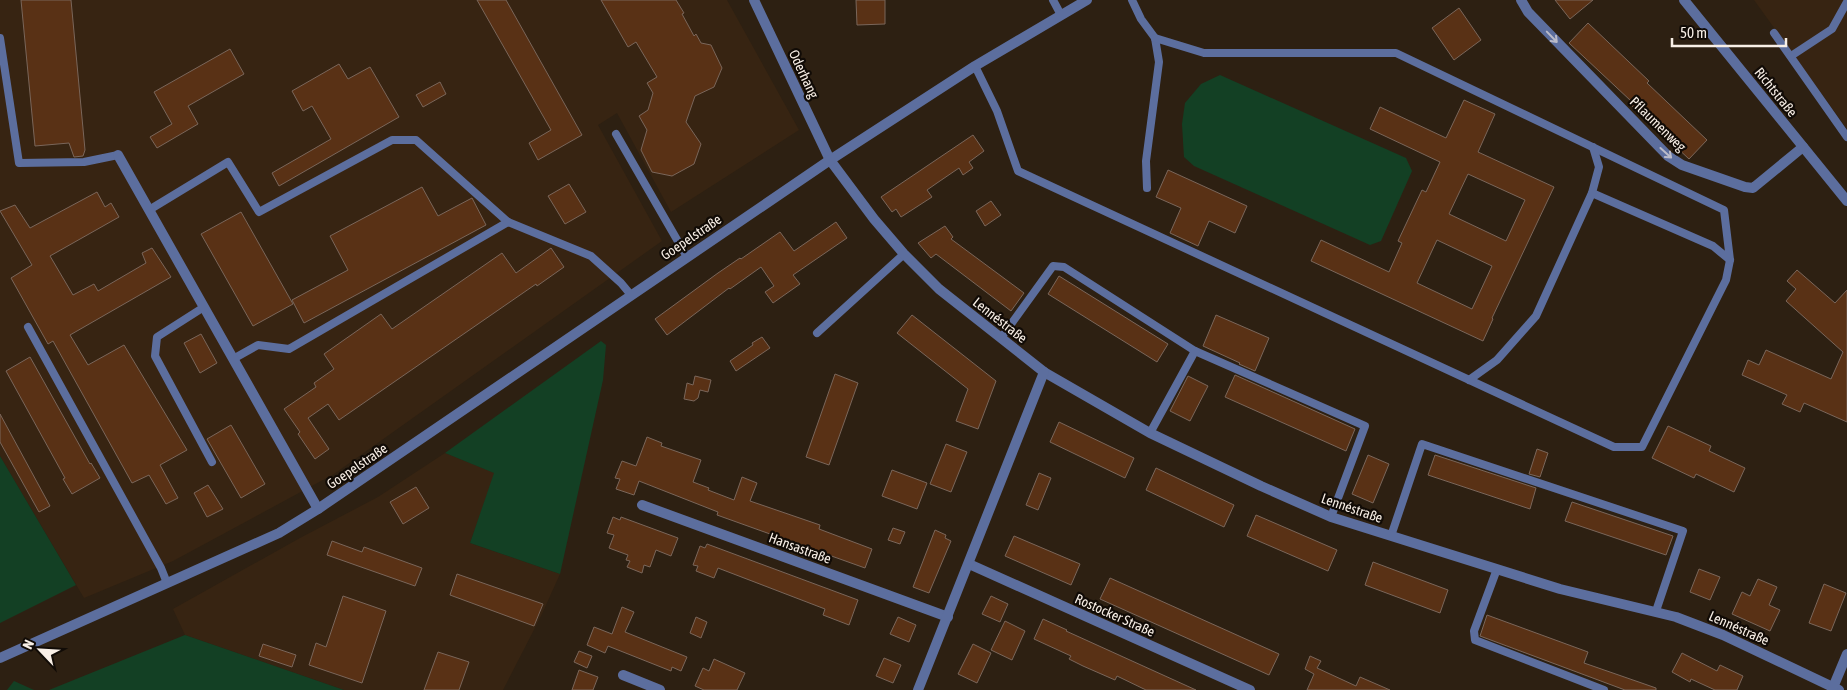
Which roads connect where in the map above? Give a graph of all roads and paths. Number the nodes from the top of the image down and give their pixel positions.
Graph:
1 (754, 0) edge
2 (1053, 0) edge
3 (1087, 0) edge
4 (1132, 0) edge
5 (1520, 0) edge
6 (1684, 0) edge
7 (1847, 2) edge
8 (1061, 15) junction
9 (1774, 32) dead end
10 (0, 38) edge
11 (1155, 38) junction
12 (1790, 56) junction
13 (975, 66) junction
14 (616, 134) dead end
15 (1847, 137) edge
16 (1593, 147) junction
17 (1803, 147) junction
18 (118, 155) joint
19 (830, 160) junction
20 (1147, 188) dead end
21 (1592, 193) junction
22 (1847, 201) edge
23 (150, 210) junction
24 (508, 222) junction
25 (904, 254) junction
26 (686, 257) junction
27 (1730, 260) junction
28 (631, 295) junction
29 (204, 307) junction
30 (28, 327) dead end
31 (817, 334) dead end
32 (1002, 338) junction
33 (1195, 351) junction
34 (234, 359) junction
35 (1044, 372) junction
36 (1469, 380) junction
37 (1150, 433) junction
38 (212, 462) dead end
39 (642, 505) dead end
40 (318, 509) junction
41 (1331, 517) junction
42 (1392, 536) junction
43 (969, 564) junction
44 (1497, 569) junction
45 (168, 583) junction
46 (1656, 611) junction
47 (948, 617) junction
48 (1847, 654) edge
49 (0, 658) edge
50 (623, 676) dead end
51 (1835, 689) edge
52 (660, 690) edge
53 (918, 690) edge
54 (1250, 690) edge
55 (1604, 690) edge

1 - 19 street, Oderhang
2 - 8 lane
3 - 8 street, Goepelstraße
4 - 11 lane
5 -> 17 street, Pflaumenweg
6 - 17 street, Richtstraße
7 - 12 lane
8 - 13 street, Goepelstraße
9 - 12 lane
10 - 18 lane
11 - 16 lane
11 - 20 lane
12 - 15 lane
13 - 19 street, Goepelstraße
13 - 36 lane
14 - 26 lane
16 - 21 lane
16 - 27 lane
17 - 22 street, Richtstraße
18 - 23 street, Goepelstraße
19 - 25 street, Lennéstraße
19 - 26 street, Goepelstraße
21 - 27 lane
21 - 36 lane
23 - 24 lane
23 - 29 street, Goepelstraße
24 - 28 lane
24 - 34 lane
25 - 31 lane
25 - 32 street, Lennéstraße
26 - 28 street, Goepelstraße
27 - 36 lane
28 - 40 street, Goepelstraße
29 - 34 street, Goepelstraße
29 - 38 lane
30 - 45 lane
32 - 33 lane
32 - 35 street, Lennéstraße
33 - 37 lane
33 - 41 lane
34 - 40 street, Goepelstraße
35 - 37 street, Lennéstraße
35 - 43 street
37 - 41 street, Lennéstraße
39 - 47 street, Hansastraße
40 - 45 street, Goepelstraße
41 - 42 street, Lennéstraße
42 - 44 street, Lennéstraße
42 - 46 lane
43 - 47 street
43 - 54 street, Rostocker Straße
44 - 46 street, Lennéstraße
44 - 55 lane
45 - 49 street, Goepelstraße
46 - 51 street, Lennéstraße
47 - 53 street
48 - 51 street
50 - 52 street

